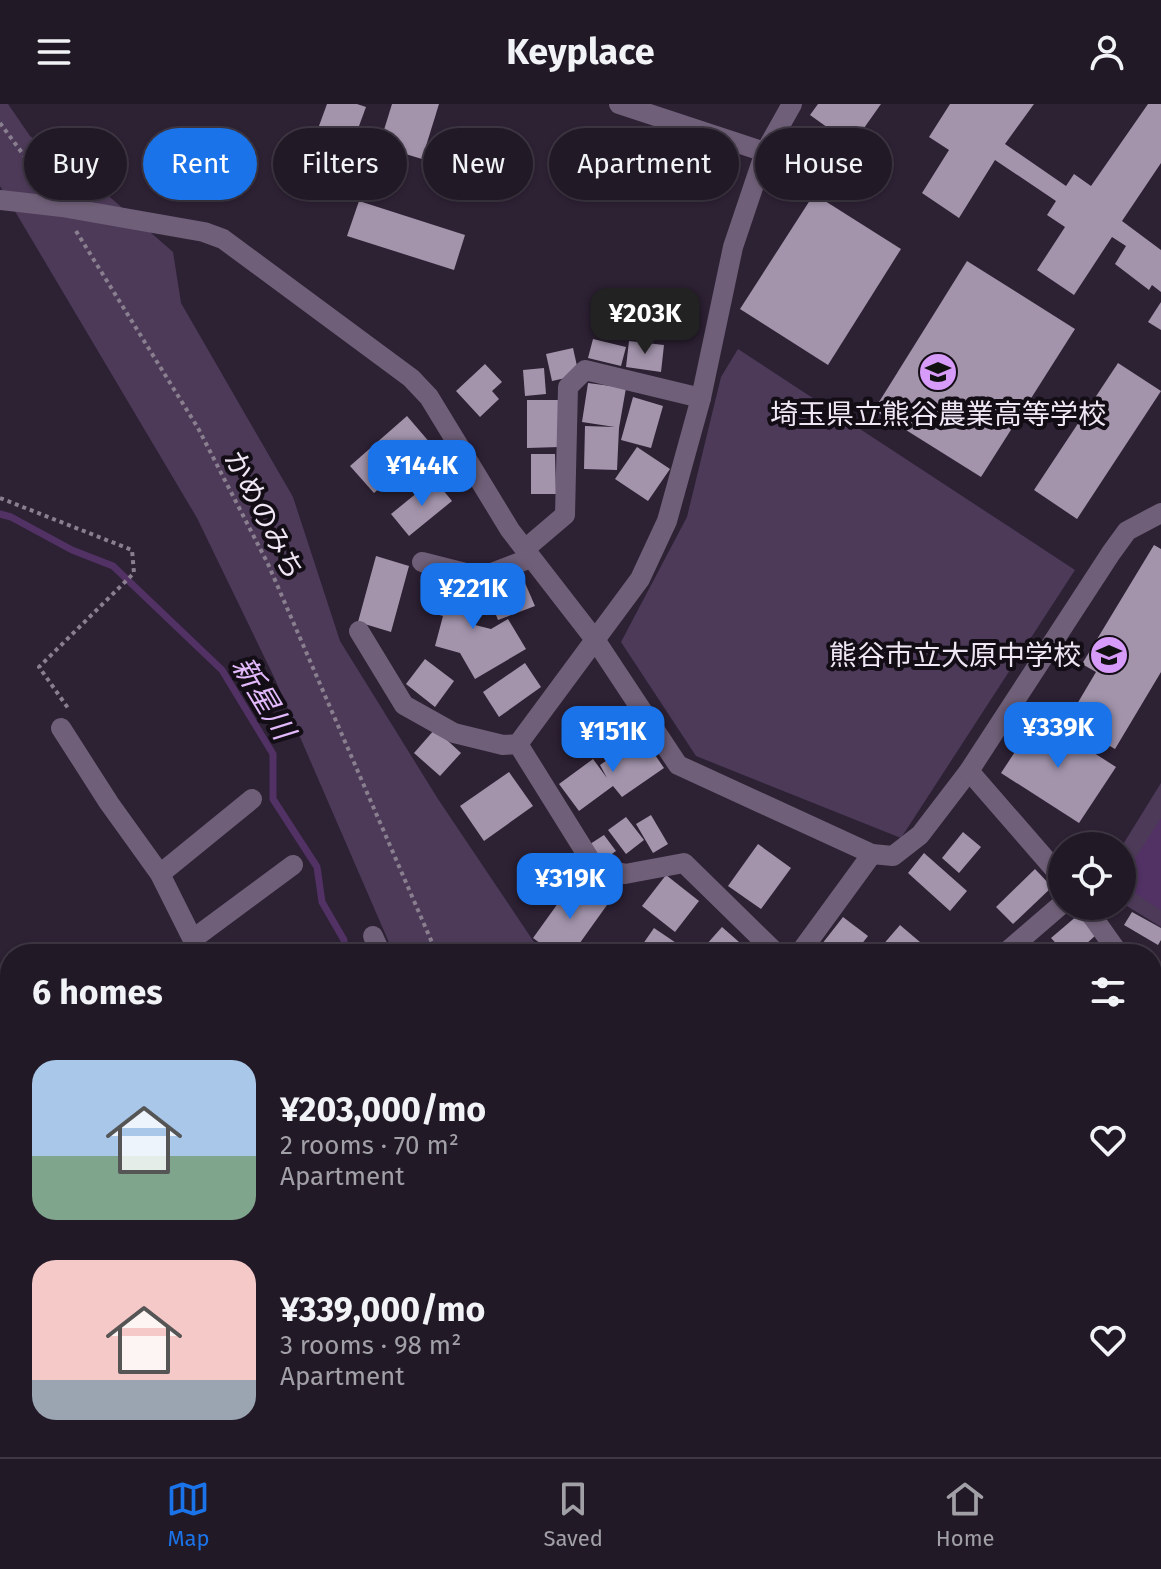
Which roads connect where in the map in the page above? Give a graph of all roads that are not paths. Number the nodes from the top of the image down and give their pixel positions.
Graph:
1 (619, 104) edge
2 (792, 104) edge
3 (778, 128) edge
4 (755, 149) edge
5 (755, 182) edge
6 (0, 200) edge
7 (701, 398) junction
8 (1161, 513) edge
9 (528, 554) junction
10 (422, 562) dead end
11 (359, 631) dead end
12 (596, 641) junction
13 (61, 728) road end
14 (518, 744) junction
15 (969, 771) junction
16 (252, 799) dead end
17 (872, 854) junction
18 (1048, 862) edge
19 (293, 865) dead end
20 (160, 874) junction
21 (1048, 916) edge
22 (1095, 920) edge
23 (195, 944) edge
24 (201, 944) edge
25 (767, 944) edge
26 (806, 944) edge
27 (1016, 944) edge
28 (1112, 944) edge

1 - 4 street
2 - 3 street
5 - 7 street
6 - 9 street
7 - 9 street
7 - 12 street
8 - 15 street
9 - 10 street
9 - 12 street
11 - 14 street
12 - 14 street
12 - 17 street
13 - 20 street
14 - 25 street
15 - 17 street
15 - 18 street
16 - 20 street
17 - 26 street
19 - 24 street
20 - 23 street
21 - 27 street
22 - 28 street

